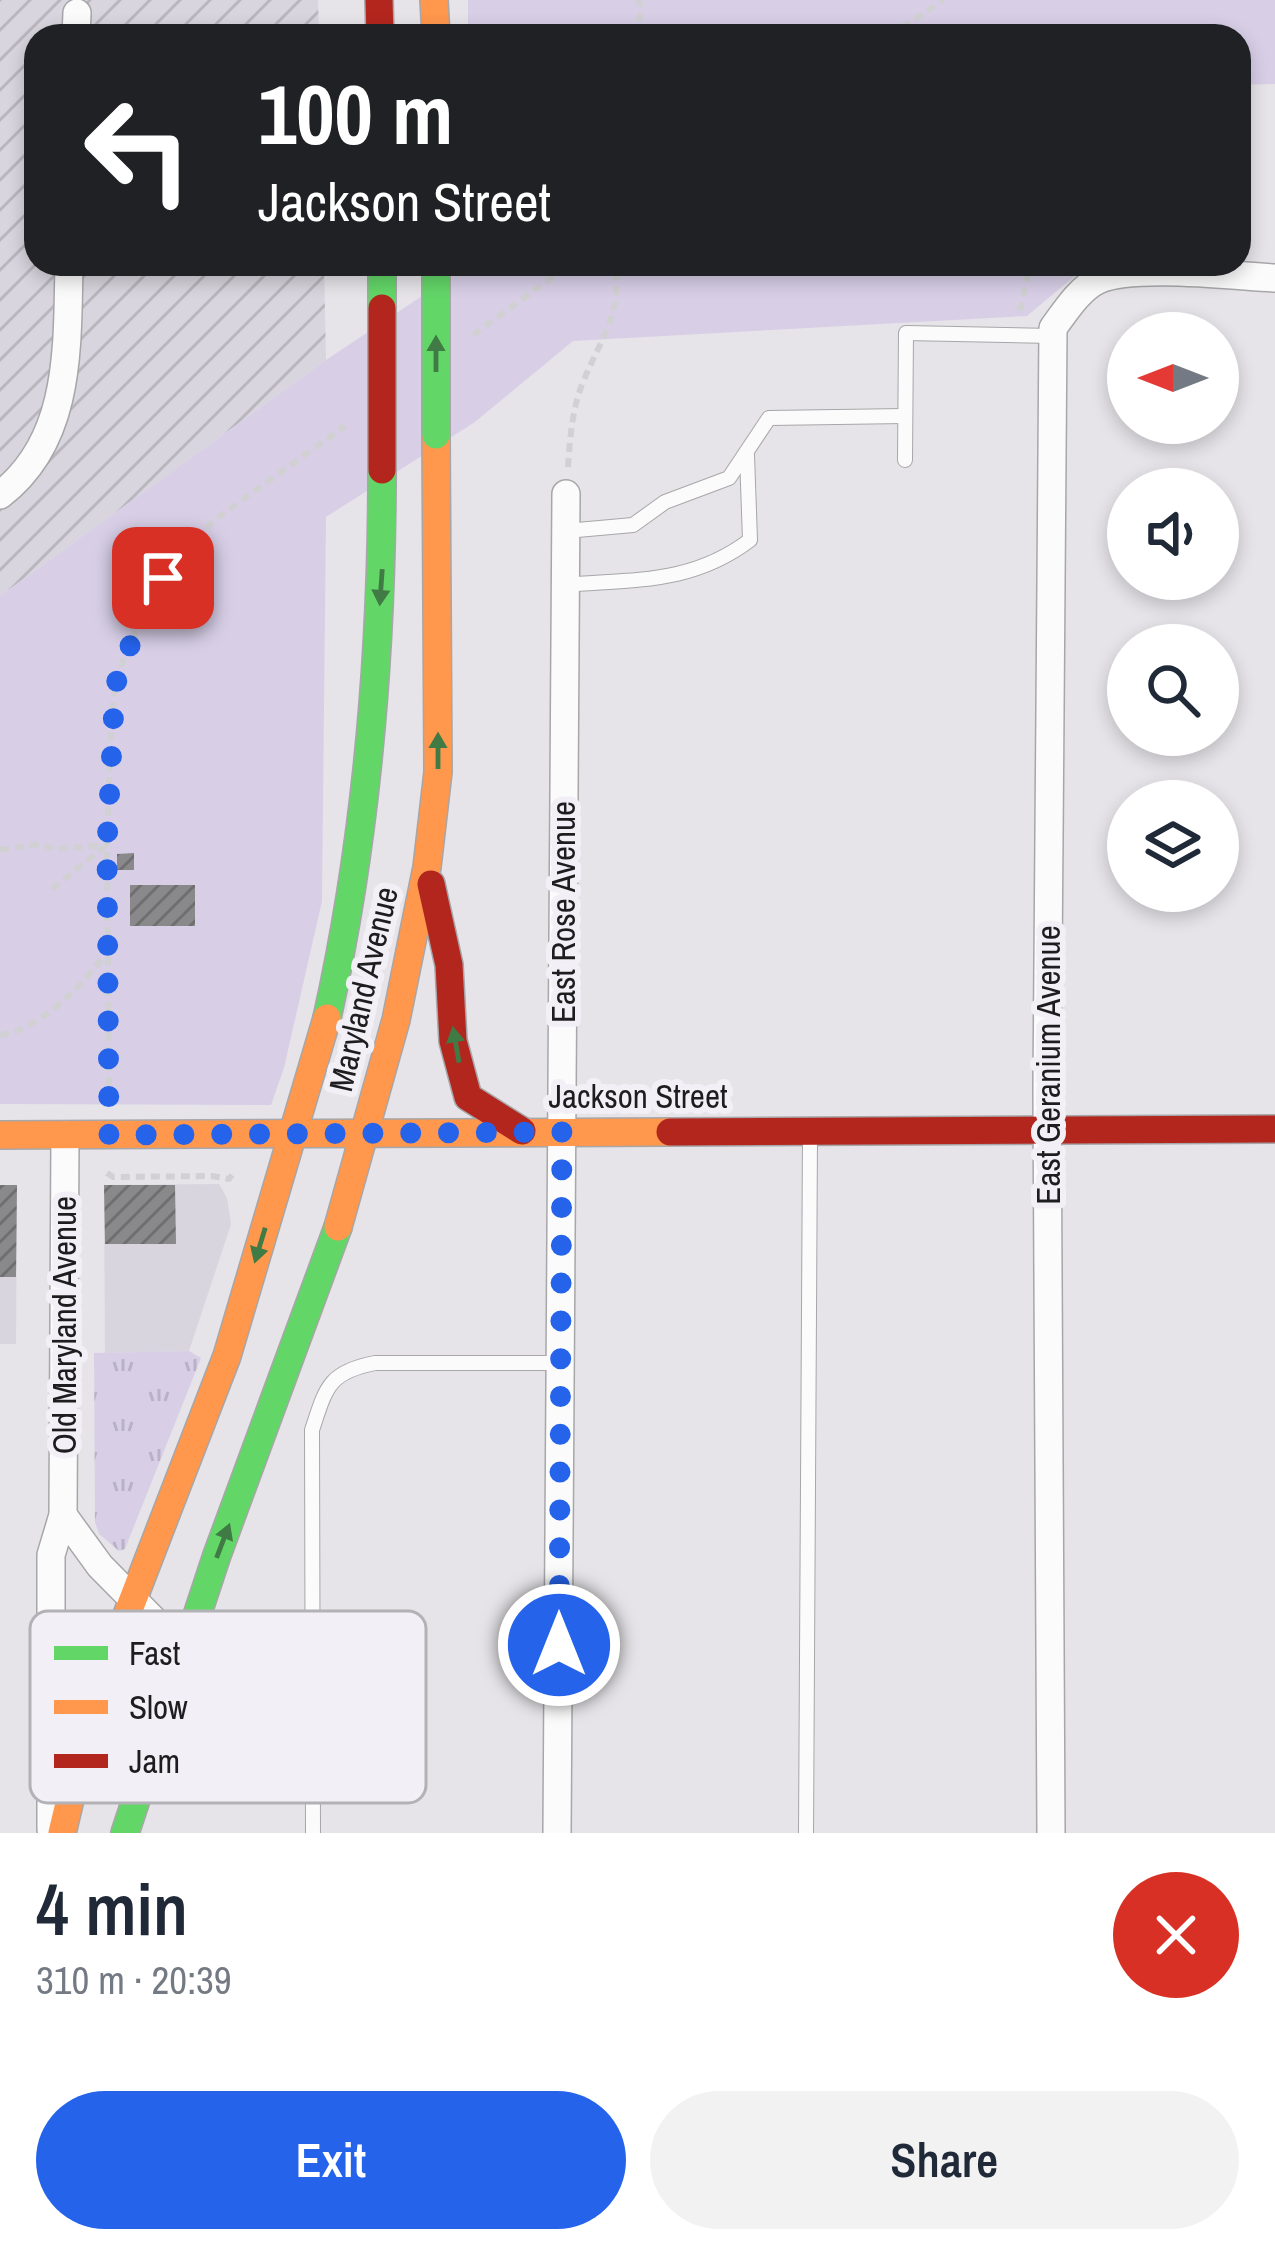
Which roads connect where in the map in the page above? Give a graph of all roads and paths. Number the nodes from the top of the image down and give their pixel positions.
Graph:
1 (944, 0) edge
2 (908, 24) edge
3 (68, 276) edge
4 (382, 276) edge
5 (436, 276) edge
6 (616, 276) edge
7 (1027, 276) edge
8 (1117, 276) edge
9 (1217, 276) edge
10 (1275, 278) edge
11 (1020, 311) dead end
12 (1052, 336) junction
13 (905, 416) junction
14 (747, 455) junction
15 (905, 460) dead end
16 (566, 494) joint
17 (0, 495) edge
18 (213, 521) dead end
19 (566, 531) junction
20 (565, 584) junction
21 (107, 845) junction
22 (0, 850) edge
23 (427, 867) junction
24 (52, 890) dead end
25 (108, 950) junction
26 (0, 1035) edge
27 (1275, 1129) edge
28 (1047, 1130) junction
29 (522, 1131) junction
30 (293, 1132) junction
31 (562, 1132) junction
32 (810, 1132) junction
33 (367, 1133) junction
34 (64, 1135) junction
35 (109, 1135) junction
36 (0, 1136) edge
37 (107, 1173) dead end
38 (232, 1175) dead end
39 (560, 1363) junction
40 (63, 1515) junction
41 (132, 1597) junction
42 (51, 1611) edge
43 (127, 1611) edge
44 (145, 1611) edge
45 (199, 1611) edge
46 (312, 1611) edge
47 (69, 1803) edge
48 (135, 1803) edge
49 (313, 1803) edge
50 (62, 1833) edge
51 (125, 1833) edge
52 (313, 1833) edge
53 (557, 1833) edge
54 (806, 1833) edge
55 (1051, 1833) edge

1 - 2 path
3 - 17 street
4 -> 30 main road, Maryland Avenue, bridge
23 -> 5 main road, Maryland Avenue, bridge
6 - 16 path
7 - 11 path
8 - 12 street
9 - 10 street
12 - 13 lane
12 - 28 street, East Geranium Avenue
13 - 14 lane
13 - 15 lane
14 - 19 lane
14 - 20 lane
16 - 19 street, East Rose Avenue
18 - 21 path
19 - 20 street, East Rose Avenue
20 - 31 street, East Rose Avenue
21 - 22 path
21 - 24 path
21 - 25 path
29 -> 23 main road
23 - 33 main road, Maryland Avenue
25 - 26 path
25 - 35 path
27 - 28 main road, Jackson Street
28 - 32 main road, Jackson Street
28 - 55 street, East Geranium Avenue
29 - 31 main road, Jackson Street
29 - 33 main road, Jackson Street
30 - 33 main road, Jackson Street
30 - 35 main road, Jackson Street
30 -> 41 main road, Maryland Avenue
31 - 32 main road, Jackson Street
31 - 39 street, East Rose Avenue
32 - 54 lane
45 -> 33 main road, Maryland Avenue
34 - 35 main road, Jackson Street
34 - 36 main road, Jackson Street
34 - 40 street, Old Maryland Avenue
37 - 38 path
39 - 46 lane
39 - 53 street, East Rose Avenue
40 - 41 street
40 - 42 street, Old Maryland Avenue
41 - 43 main road, Maryland Avenue
41 - 44 street
47 - 50 main road, Maryland Avenue
48 - 51 main road, Maryland Avenue
49 - 52 lane

